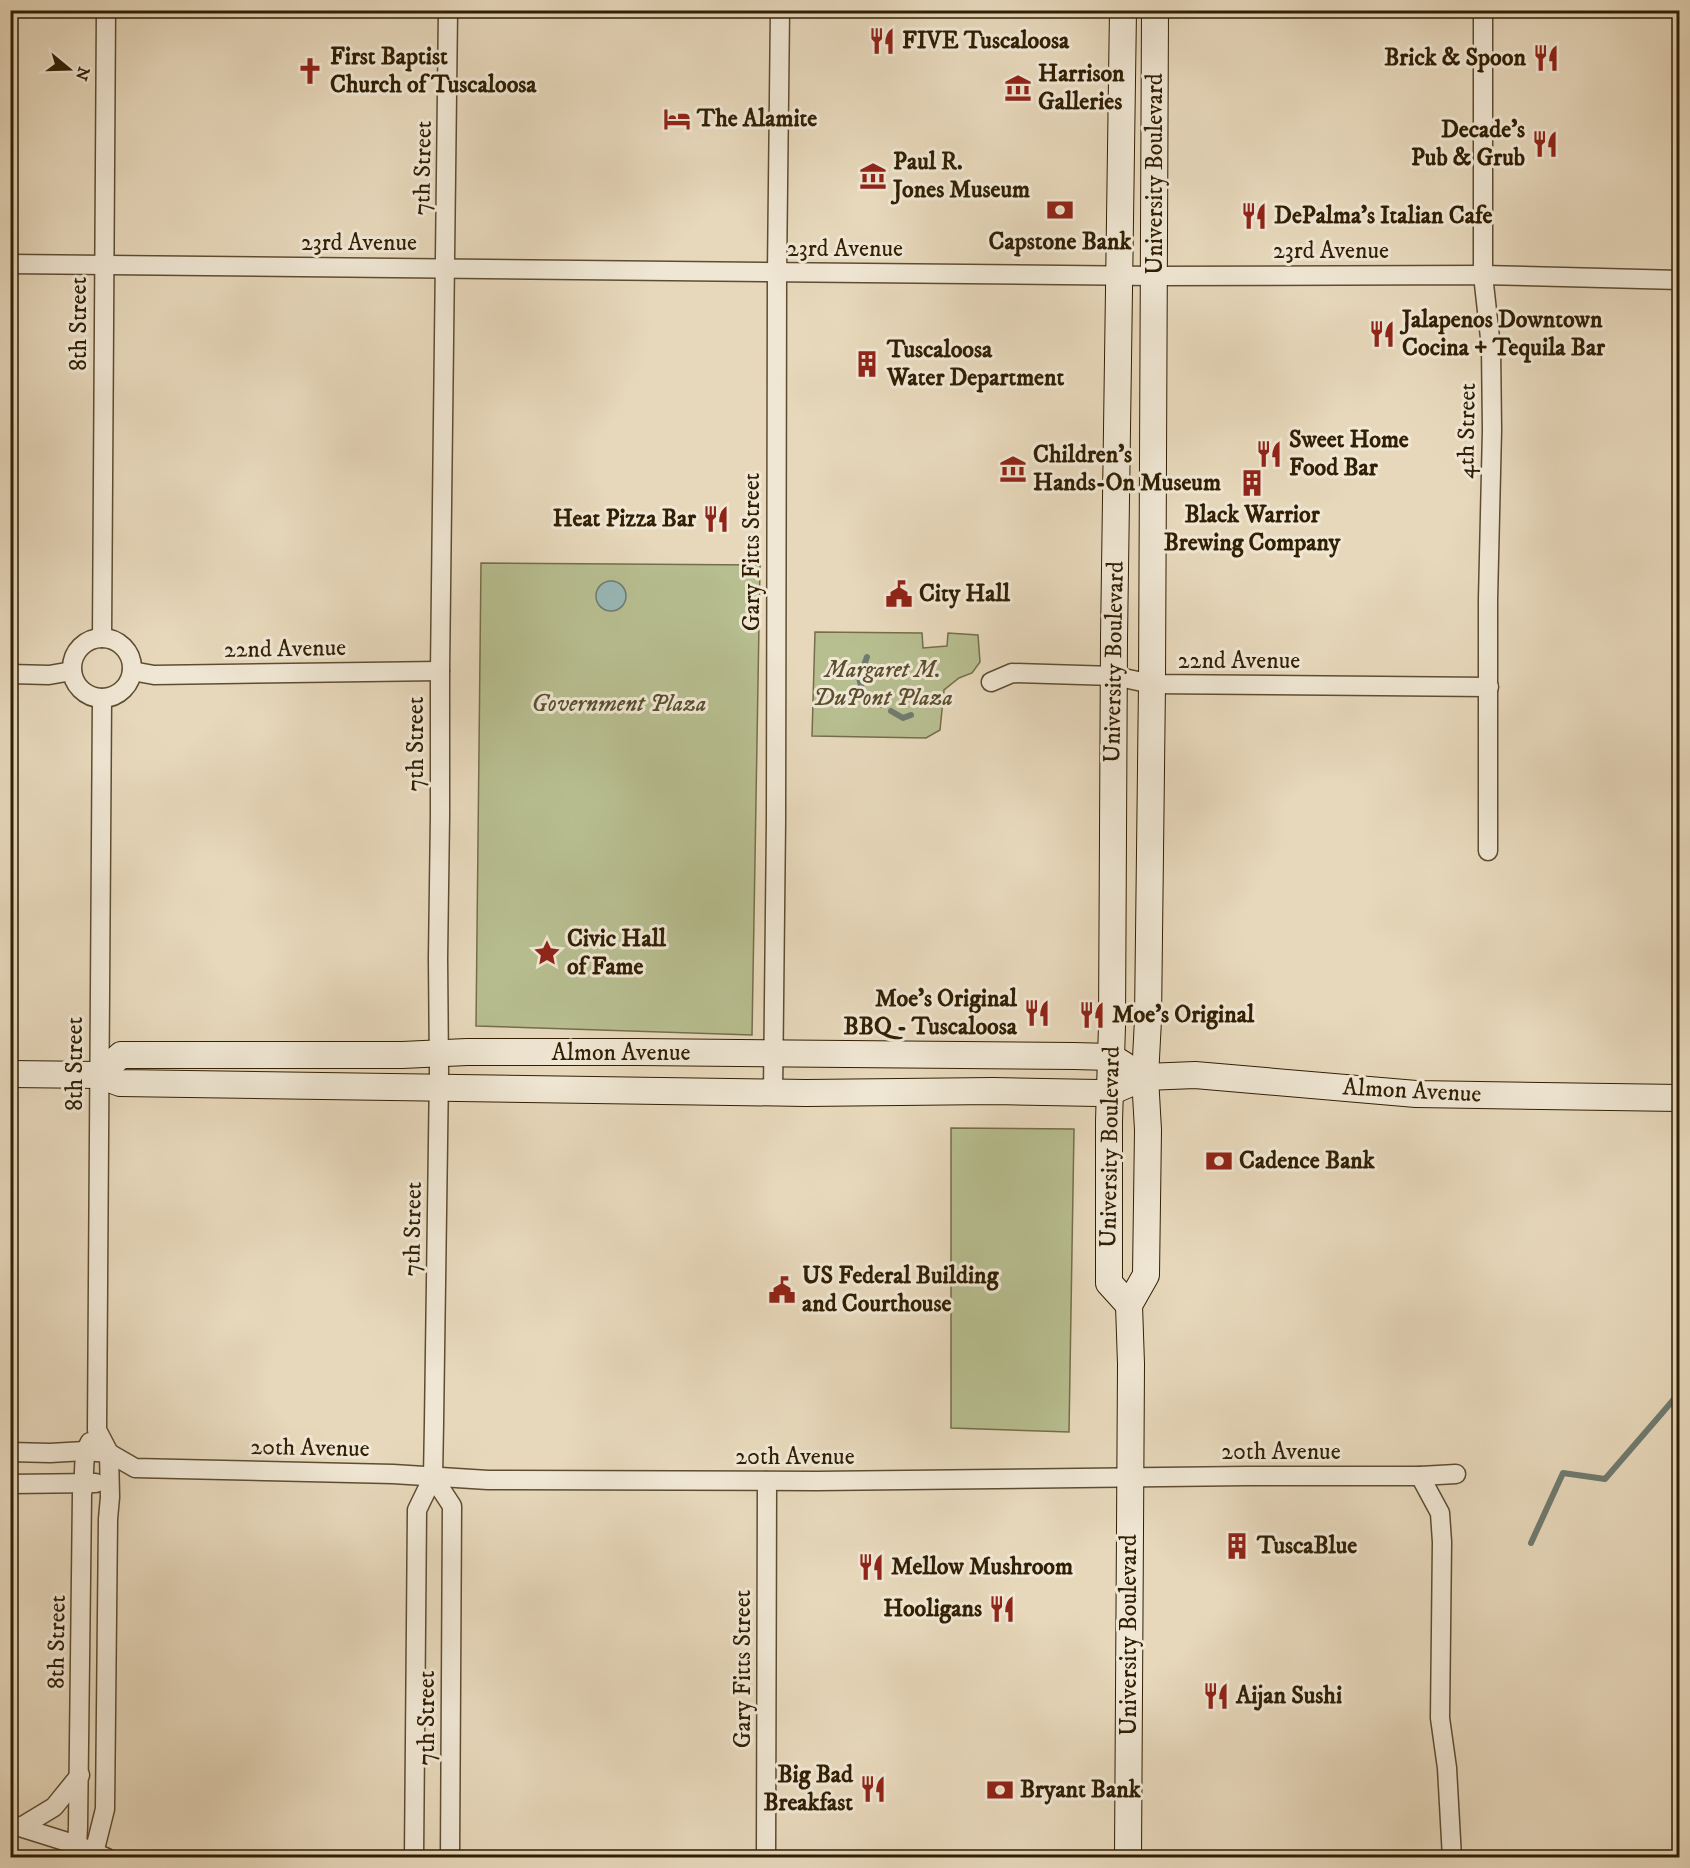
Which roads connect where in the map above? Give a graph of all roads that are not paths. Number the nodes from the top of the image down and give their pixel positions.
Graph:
1 (106, 10) edge
2 (448, 10) edge
3 (780, 10) edge
4 (1123, 10) edge
5 (1155, 10) edge
6 (1483, 10) edge
7 (10, 264) edge
8 (104, 265) junction
9 (446, 267) junction
10 (777, 273) junction
11 (1119, 275) junction
12 (1483, 275) junction
13 (1154, 276) junction
14 (1680, 280) edge
15 (102, 638) junction
16 (72, 671) junction
17 (132, 671) junction
18 (440, 671) junction
19 (10, 674) edge
20 (1114, 676) junction
21 (991, 682) dead end
22 (1152, 684) junction
23 (1489, 687) junction
24 (102, 698) junction
25 (1488, 851) dead end
26 (439, 1054) junction
27 (774, 1054) junction
28 (1111, 1057) junction
29 (10, 1074) edge
30 (99, 1075) junction
31 (1145, 1077) junction
32 (438, 1088) junction
33 (1110, 1092) junction
34 (773, 1093) junction
35 (1680, 1098) edge
36 (1129, 1305) junction
37 (97, 1430) junction
38 (85, 1451) junction
39 (10, 1452) edge
40 (110, 1453) junction
41 (135, 1468) junction
42 (1456, 1474) dead end
43 (1420, 1476) junction
44 (433, 1477) junction
45 (1130, 1477) junction
46 (767, 1481) junction
47 (85, 1482) junction
48 (10, 1484) edge
49 (110, 1484) junction
50 (80, 1775) junction
51 (16, 1825) edge
52 (87, 1853) edge
53 (414, 1857) edge
54 (450, 1857) edge
55 (766, 1857) edge
56 (1128, 1857) edge
57 (1452, 1857) edge

1 - 8 street, 8th Street
2 - 9 street, 7th Street
3 - 10 street, Gary Fitts Street
4 - 11 main road, University Boulevard
5 - 13 main road, University Boulevard
6 - 12 street, 4th Street
7 - 8 street, 23rd Avenue
8 - 9 street, 23rd Avenue
8 - 15 street, 8th Street
9 - 10 street, 23rd Avenue
9 - 18 street, 7th Street
10 - 11 street, 23rd Avenue
10 - 27 street, Gary Fitts Street
11 - 13 street, 23rd Avenue
11 - 20 main road, University Boulevard
12 - 13 street, 23rd Avenue
12 - 14 street, 23rd Avenue
12 - 23 street, 4th Street
13 - 22 main road, University Boulevard
15 - 16 street
15 - 17 street
16 - 19 street
16 - 24 street
17 - 18 street, 22nd Avenue
17 - 24 street
18 - 26 street, 7th Street
20 - 21 street, 22nd Avenue
20 - 22 street, 22nd Avenue
20 - 28 main road, University Boulevard
22 - 23 street, 22nd Avenue
22 - 31 main road, University Boulevard
23 - 25 street, 4th Street
24 - 30 street, 8th Street
26 - 27 main road, Almon Avenue
26 - 30 main road, Almon Avenue
26 - 32 street, 7th Street
27 - 28 main road, Almon Avenue
27 - 34 street, Gary Fitts Street
28 - 31 main road, Almon Avenue
28 - 33 main road, University Boulevard
29 - 30 main road, Almon Avenue
30 - 32 main road, Almon Avenue
30 - 37 street, 8th Street
31 - 33 main road, Almon Avenue
31 - 35 main road, Almon Avenue
31 - 36 main road, University Boulevard
32 - 34 main road, Almon Avenue
32 - 44 street, 7th Street
33 - 34 main road, Almon Avenue
33 - 36 main road, University Boulevard
36 - 45 main road, University Boulevard
37 - 38 street, 8th Street
37 - 40 street, 8th Street
38 - 39 street, 20th Avenue
38 - 40 street, 20th Avenue
38 - 47 street, 8th Street
40 - 41 street, 20th Avenue
40 - 49 street, 8th Street
41 - 44 street, 20th Avenue
41 - 49 street
42 - 43 street, 20th Avenue
43 - 45 street, 20th Avenue
43 - 57 street
44 - 46 street, 20th Avenue
44 - 53 street, 7th Street
44 - 54 street, 7th Street
45 - 46 street, 20th Avenue
45 - 56 main road, University Boulevard
46 - 55 street, Gary Fitts Street
47 - 48 street
47 - 49 street
47 - 50 street, 8th Street
49 - 52 street, 8th Street
50 - 51 street
50 - 52 street, 8th Street
51 - 52 street

